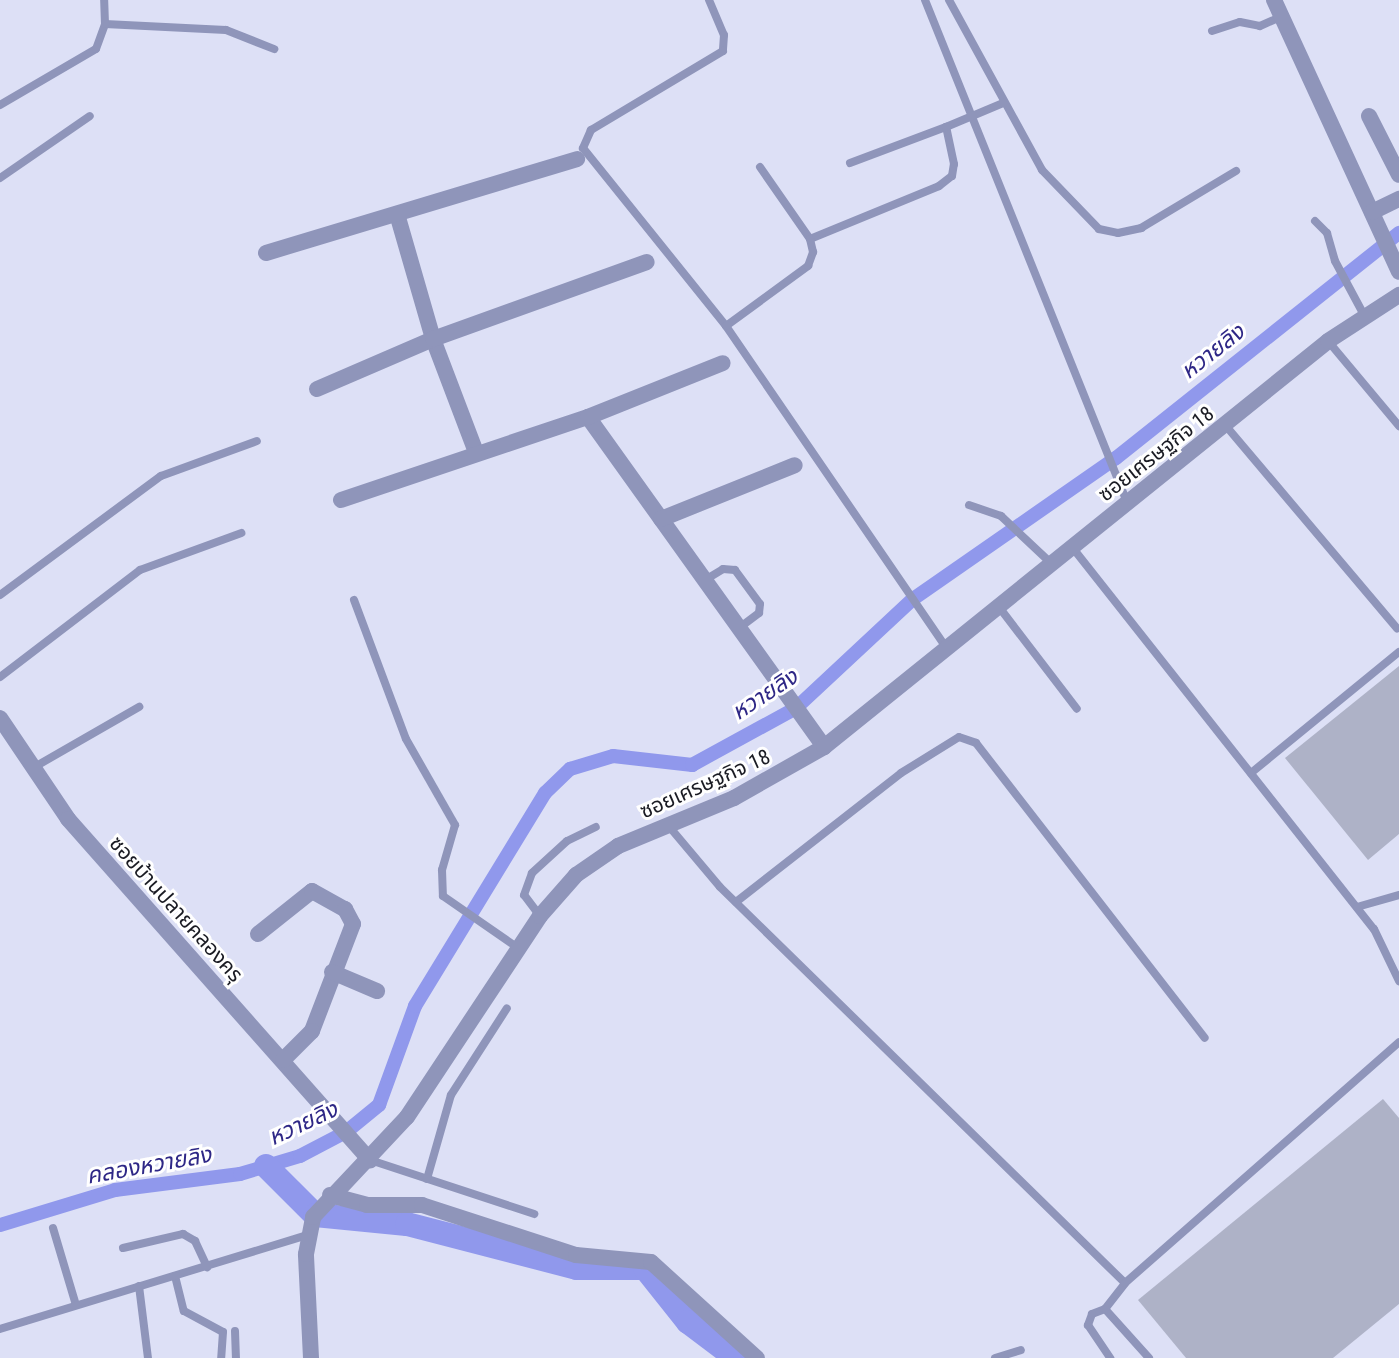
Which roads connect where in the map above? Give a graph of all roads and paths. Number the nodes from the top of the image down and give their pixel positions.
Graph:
1 (104, 0) edge
2 (709, 0) edge
3 (925, 0) edge
4 (949, 0) edge
5 (1274, 0) edge
6 (1282, 16) junction
7 (105, 24) junction
8 (1212, 31) dead end
9 (274, 50) dead end
10 (1003, 103) junction
11 (0, 105) edge
12 (90, 116) dead end
13 (1369, 116) dead end
14 (972, 117) junction
15 (947, 127) junction
16 (577, 159) dead end
17 (850, 163) dead end
18 (760, 167) dead end
19 (1236, 171) dead end
20 (1399, 175) edge
21 (0, 178) edge
22 (1399, 199) edge
23 (397, 214) junction
24 (1375, 218) junction
25 (1315, 221) dead end
26 (810, 239) junction
27 (266, 253) dead end
28 (647, 262) dead end
29 (1396, 266) edge
30 (1399, 295) edge
31 (1364, 315) junction
32 (726, 326) junction
33 (433, 339) junction
34 (1328, 341) junction
35 (723, 363) dead end
36 (317, 389) dead end
37 (588, 417) junction
38 (1226, 426) junction
39 (1399, 426) edge
40 (257, 441) dead end
41 (476, 452) junction
42 (794, 465) dead end
43 (341, 500) dead end
44 (1127, 502) junction
45 (969, 505) dead end
46 (661, 519) junction
47 (241, 533) dead end
48 (1072, 547) junction
49 (1052, 564) junction
50 (705, 580) junction
51 (0, 596) edge
52 (354, 600) dead end
53 (999, 607) junction
54 (739, 628) junction
55 (1397, 628) dead end
56 (946, 647) junction
57 (1399, 652) edge
58 (0, 677) edge
59 (139, 707) dead end
60 (1077, 709) dead end
61 (0, 718) edge
62 (824, 747) junction
63 (31, 769) junction
64 (1251, 773) junction
65 (667, 824) junction
66 (596, 827) dead end
67 (1399, 895) edge
68 (736, 902) junction
69 (1357, 907) junction
70 (540, 916) junction
71 (258, 934) dead end
72 (518, 948) junction
73 (332, 972) junction
74 (1399, 981) edge
75 (377, 991) dead end
76 (507, 1008) dead end
77 (1205, 1038) dead end
78 (1399, 1042) edge
79 (283, 1060) junction
80 (370, 1160) junction
81 (427, 1179) junction
82 (330, 1195) junction
83 (534, 1214) dead end
84 (53, 1228) dead end
85 (307, 1235) junction
86 (123, 1248) dead end
87 (207, 1266) junction
88 (175, 1276) junction
89 (1125, 1283) junction
90 (139, 1286) junction
91 (76, 1306) junction
92 (1105, 1309) junction
93 (0, 1329) edge
94 (235, 1331) dead end
95 (1021, 1350) dead end
96 (148, 1358) edge
97 (221, 1358) edge
98 (236, 1358) edge
99 (311, 1358) edge
100 (757, 1358) edge
101 (995, 1358) edge
102 (1110, 1358) edge
103 (1149, 1358) edge

1 - 7 lane
2 - 32 lane
3 - 14 lane
4 - 10 lane
5 - 6 street
6 - 8 lane
6 - 24 street
7 - 9 lane
7 - 11 lane
10 - 14 lane
10 - 19 lane
12 - 21 lane
13 - 20 street
14 - 15 lane
14 - 44 lane
15 - 17 lane
15 - 26 lane
16 - 23 street
18 - 26 lane
22 - 24 street
23 - 27 street
23 - 33 street
24 - 29 street
25 - 31 lane
26 - 32 lane
28 - 33 street
30 - 31 street, ซอยเศรษฐกิจ 18
31 - 34 street, ซอยเศรษฐกิจ 18
32 - 56 lane
33 - 36 street
33 - 41 street
34 - 38 street, ซอยเศรษฐกิจ 18
34 - 39 lane
35 - 37 street
37 - 41 street
37 - 46 street
38 - 44 street, ซอยเศรษฐกิจ 18
38 - 55 lane
40 - 51 lane
41 - 43 street
42 - 46 street
44 - 48 street, ซอยเศรษฐกิจ 18
45 - 49 lane
46 - 50 street
47 - 58 lane
48 - 49 street, ซอยเศรษฐกิจ 18
48 - 64 lane
49 - 53 street, ซอยเศรษฐกิจ 18
50 - 54 street
50 - 54 lane
52 - 72 lane
53 - 56 street, ซอยเศรษฐกิจ 18
53 - 60 lane
54 - 62 street
56 - 62 street, ซอยเศรษฐกิจ 18
57 - 64 lane
59 - 63 lane
61 - 63 street, ซอยบ้านปลายคลองครุ
62 - 65 street, ซอยเศรษฐกิจ 18
63 - 79 street, ซอยบ้านปลายคลองครุ
64 - 69 lane
65 - 68 lane
65 - 70 street, ซอยเศรษฐกิจ 18
66 - 70 lane
67 - 69 lane
68 - 77 lane
68 - 89 lane
69 - 74 lane
70 - 72 street, ซอยเศรษฐกิจ 18
71 - 73 street
72 - 80 street, ซอยเศรษฐกิจ 18
73 - 75 street
73 - 79 street
76 - 81 lane
78 - 89 lane
79 - 80 street, ซอยบ้านปลายคลองครุ
80 - 81 lane
80 - 82 street, ซอยเศรษฐกิจ 18
81 - 83 lane
82 - 85 street, ซอยเศรษฐกิจ 18
82 - 100 street
84 - 91 lane
85 - 87 lane
85 - 99 street
86 - 87 lane
87 - 88 lane
88 - 90 lane
88 - 97 lane
89 - 92 lane
90 - 91 lane
90 - 96 lane
91 - 93 lane
92 - 102 lane
92 - 103 lane
94 - 98 lane
95 - 101 lane

